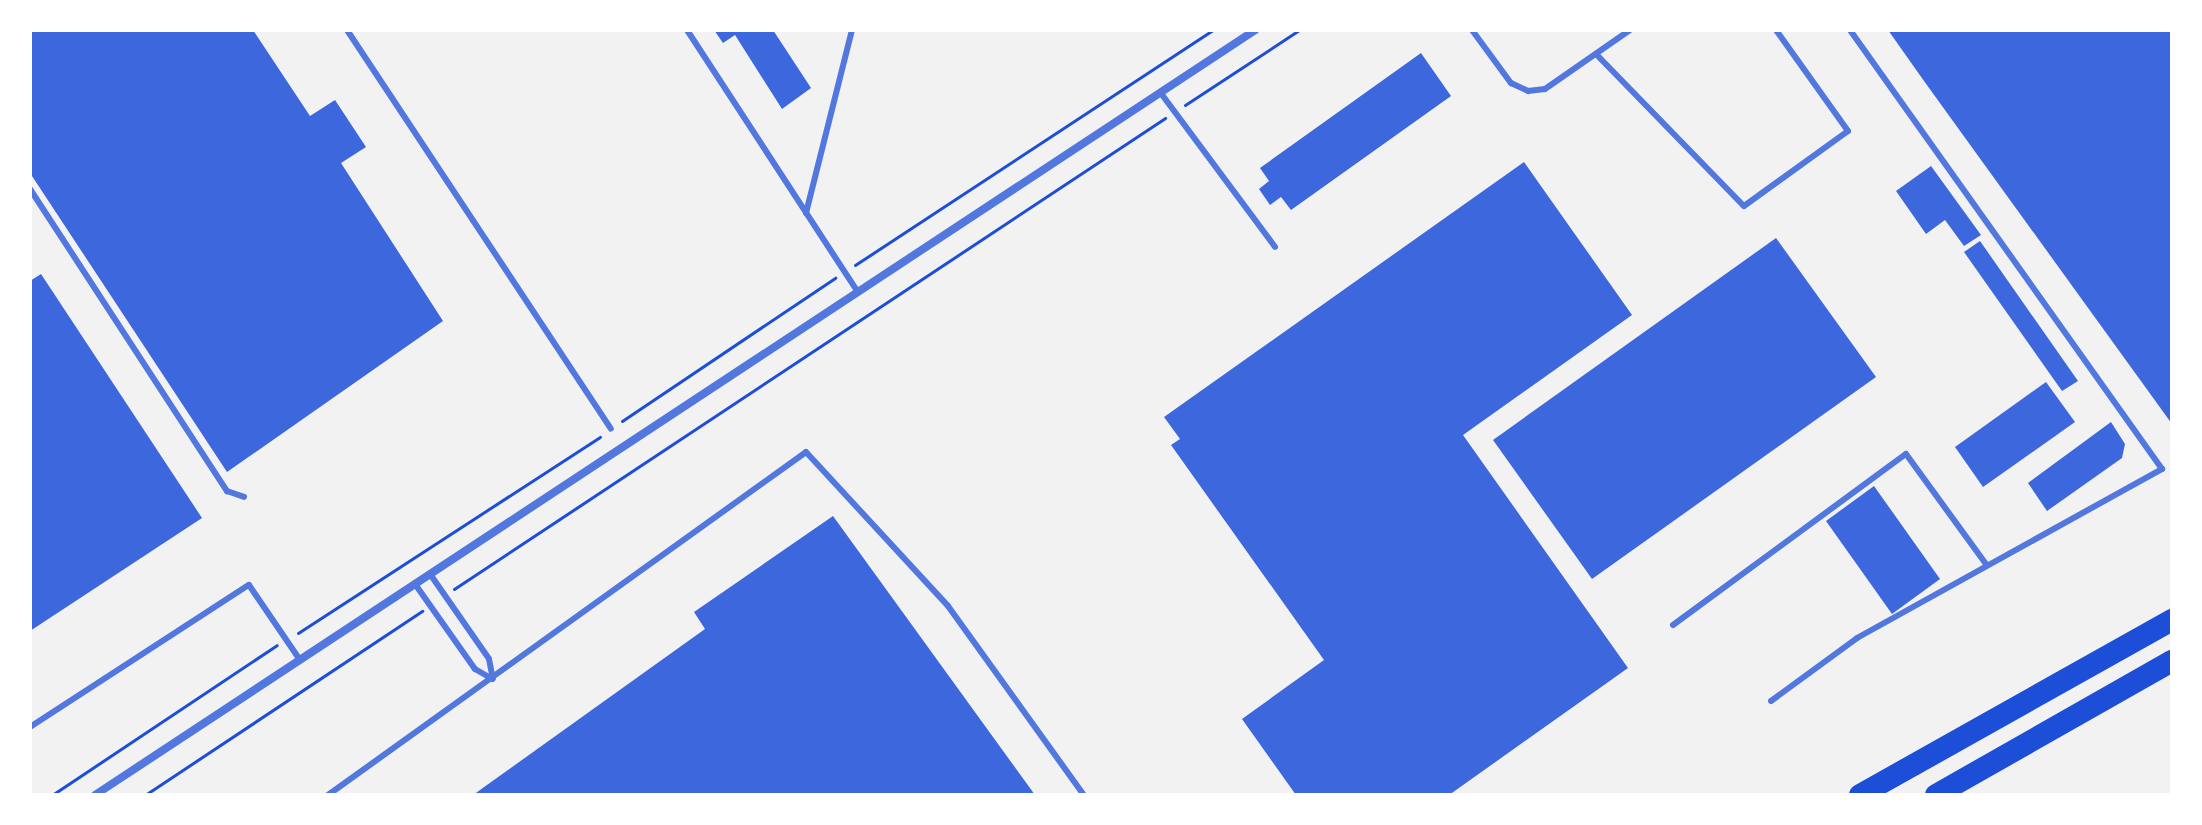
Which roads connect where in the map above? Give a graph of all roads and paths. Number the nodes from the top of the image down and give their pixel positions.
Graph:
1 (347, 30) edge
2 (687, 30) edge
3 (852, 30) edge
4 (1213, 30) edge
5 (1255, 30) edge
6 (1299, 30) edge
7 (1472, 30) edge
8 (1630, 30) edge
9 (1776, 30) edge
10 (1850, 30) edge
11 (1596, 54) junction
12 (1160, 92) junction
13 (1175, 112) junction
14 (30, 189) edge
15 (806, 213) junction
16 (1275, 247) dead end
17 (844, 271) junction
18 (858, 292) junction
19 (611, 429) junction
20 (2172, 462) edge
21 (2162, 469) junction
22 (244, 497) dead end
23 (1986, 564) junction
24 (430, 574) junction
25 (415, 584) junction
26 (444, 595) junction
27 (429, 606) junction
28 (2172, 620) edge
29 (1673, 625) dead end
30 (286, 639) junction
31 (300, 660) junction
32 (2172, 661) edge
33 (493, 679) junction
34 (1771, 701) dead end
35 (30, 727) edge
36 (52, 795) edge
37 (95, 795) edge
38 (145, 795) edge
39 (328, 795) edge
40 (1084, 795) edge
41 (1860, 795) edge
42 (1936, 795) edge

1 - 19 lane
2 - 15 lane
3 - 15 lane
4 - 17 path
5 - 12 street
6 - 13 path
7 - 11 lane
8 - 11 lane
9 - 11 lane
10 - 21 lane
12 - 13 lane
12 - 18 street
13 - 16 lane
13 - 26 path
14 - 22 lane
15 - 17 lane
17 - 18 lane
17 - 19 path
18 - 24 street
19 - 30 path
20 - 21 lane
21 - 23 lane
23 - 29 lane
23 - 34 lane
24 - 25 street
24 - 26 lane
25 - 27 lane
25 - 31 street
26 - 33 lane
27 - 33 lane
27 - 38 path
28 - 41 highway
30 - 31 lane
30 - 35 lane
30 - 36 path
31 - 37 street
32 - 42 highway
33 - 39 lane
33 - 40 lane

